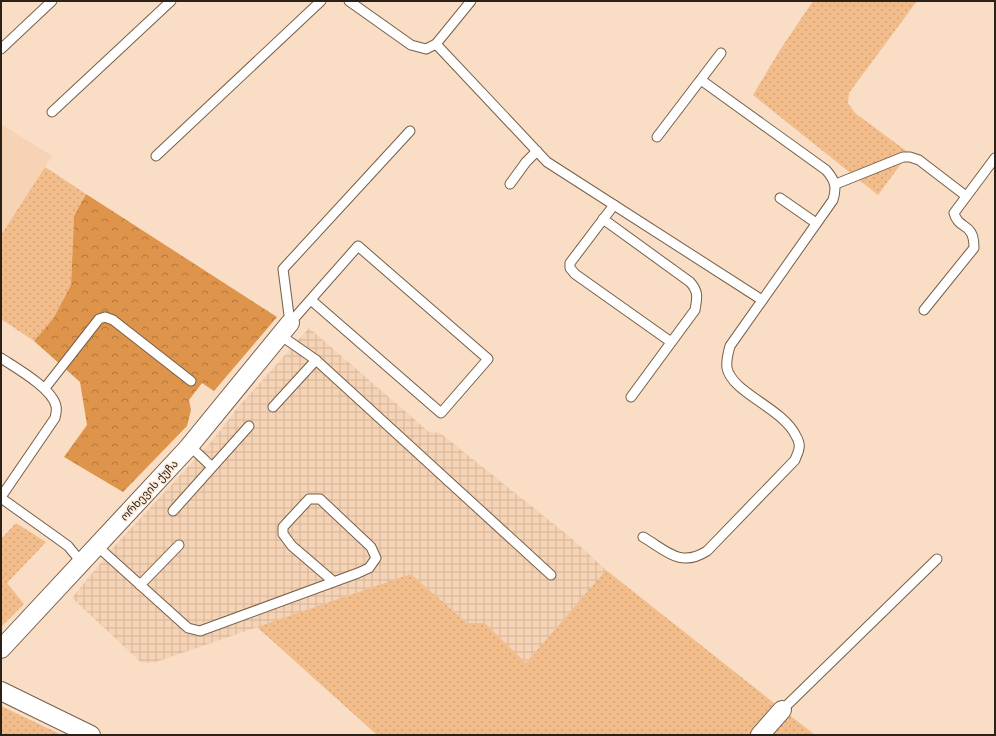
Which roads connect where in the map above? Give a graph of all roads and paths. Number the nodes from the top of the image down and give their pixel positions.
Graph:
1 (52, 1) edge
2 (171, 1) edge
3 (321, 1) edge
4 (349, 1) edge
5 (471, 1) edge
6 (436, 44) junction
7 (1, 49) edge
8 (721, 53) dead end
9 (701, 80) junction
10 (52, 112) dead end
11 (410, 131) dead end
12 (657, 137) dead end
13 (537, 151) junction
14 (156, 156) dead end
15 (995, 158) edge
16 (510, 184) dead end
17 (836, 184) junction
18 (966, 196) junction
19 (780, 198) dead end
20 (614, 205) junction
21 (603, 219) junction
22 (816, 223) junction
23 (311, 300) junction
24 (762, 300) junction
25 (924, 310) dead end
26 (285, 329) junction
27 (671, 342) junction
28 (1, 358) edge
29 (316, 360) junction
30 (191, 381) dead end
31 (45, 388) junction
32 (631, 397) dead end
33 (273, 407) dead end
34 (249, 426) dead end
35 (190, 446) junction
36 (212, 467) junction
37 (1, 497) edge
38 (173, 511) dead end
39 (643, 537) dead end
40 (179, 545) dead end
41 (97, 546) junction
42 (937, 559) dead end
43 (82, 563) junction
44 (551, 575) dead end
45 (334, 582) junction
46 (140, 585) junction
47 (1, 649) edge
48 (1, 691) edge
49 (782, 710) joint
50 (91, 735) edge
51 (760, 735) edge

1 - 7 lane
2 - 10 lane
3 - 14 lane
4 - 6 lane
5 - 6 lane
6 - 13 lane
8 - 9 lane
9 - 12 lane
9 - 17 lane
11 - 26 lane
13 - 16 lane
13 - 20 lane
15 - 18 lane
17 - 18 lane
17 - 22 lane
18 - 25 lane
19 - 22 lane
20 - 21 lane
20 - 24 lane
21 - 27 lane
21 - 27 lane
22 - 24 lane
23 - 23 lane
23 - 26 lane
24 - 39 lane
26 - 29 lane
26 - 35 street, ორხევის ქუჩა
27 - 32 lane
28 - 31 lane
29 - 33 lane
29 - 44 lane
30 - 31 lane
31 - 37 lane
34 - 36 lane
35 - 36 lane
35 - 41 street, ორხევის ქუჩა
36 - 38 lane
37 - 43 lane
40 - 46 lane
41 - 43 street, ორხევის ქუჩა
41 - 46 lane
42 - 49 lane
43 - 47 street, ორხევის ქუჩა
45 - 45 lane
45 - 46 lane
48 - 50 street
49 - 51 street

